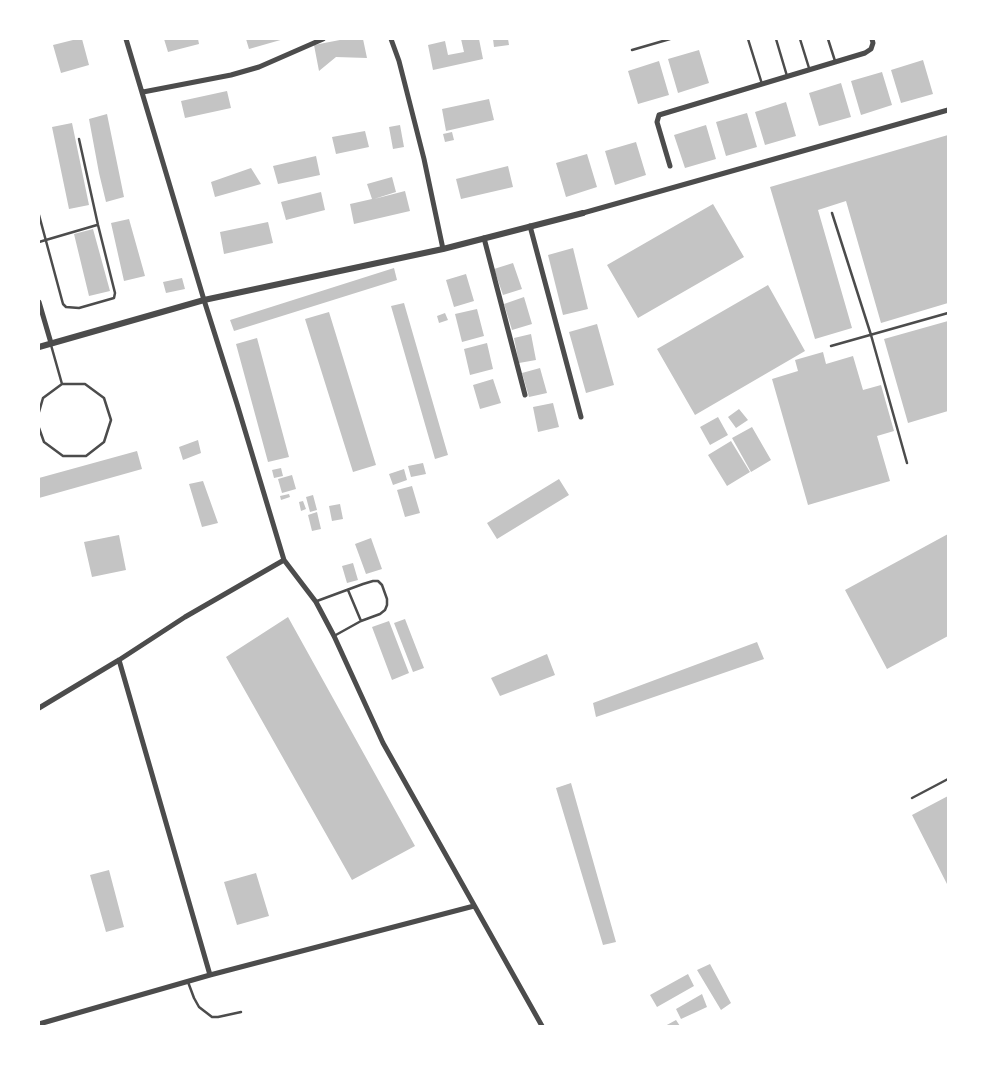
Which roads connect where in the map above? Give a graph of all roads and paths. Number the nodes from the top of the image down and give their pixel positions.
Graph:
1 (126, 39) edge
2 (323, 39) edge
3 (391, 39) edge
4 (670, 39) edge
5 (748, 39) edge
6 (776, 39) edge
7 (800, 39) edge
8 (828, 39) edge
9 (872, 39) edge
10 (632, 50) dead end
11 (835, 62) junction
12 (810, 70) junction
13 (788, 76) junction
14 (762, 84) junction
15 (142, 92) junction
16 (948, 110) edge
17 (79, 139) dead end
18 (670, 166) dead end
19 (583, 213) joint
20 (832, 213) dead end
21 (39, 215) edge
22 (98, 225) junction
23 (530, 226) junction
24 (484, 238) junction
25 (45, 240) junction
26 (39, 242) edge
27 (443, 249) junction
28 (204, 300) junction
29 (39, 302) edge
30 (948, 314) edge
31 (871, 335) junction
32 (51, 343) junction
33 (830, 346) dead end
34 (39, 347) edge
35 (62, 384) junction
36 (524, 395) dead end
37 (39, 412) edge
38 (581, 417) dead end
39 (39, 428) edge
40 (907, 463) dead end
41 (284, 560) junction
42 (348, 590) junction
43 (316, 602) junction
44 (361, 621) junction
45 (334, 636) junction
46 (119, 660) junction
47 (39, 708) edge
48 (948, 779) edge
49 (912, 798) dead end
50 (474, 906) junction
51 (210, 976) junction
52 (188, 982) junction
53 (241, 1012) dead end
54 (39, 1024) edge
55 (542, 1026) edge

1 - 15 street
2 - 15 street
3 - 27 street
4 - 10 lane
5 - 14 lane
6 - 13 lane
7 - 12 lane
8 - 11 lane
9 - 11 street
11 - 12 street
12 - 13 street
13 - 14 street
14 - 18 street
15 - 28 street
16 - 19 street
17 - 22 lane
19 - 23 street
20 - 31 lane
21 - 25 lane
22 - 25 lane
22 - 25 lane
23 - 24 street
23 - 38 street
24 - 27 street
24 - 36 street
25 - 26 lane
27 - 28 street
28 - 32 street
28 - 41 street
29 - 32 street
30 - 31 lane
31 - 33 lane
31 - 40 lane
32 - 34 street
32 - 35 lane
35 - 37 lane
35 - 39 lane
41 - 43 street
41 - 46 street
42 - 43 lane
42 - 44 lane
42 - 44 lane
43 - 45 street
44 - 45 lane
45 - 50 street
46 - 47 street
46 - 51 street
48 - 49 lane
50 - 51 street
50 - 55 street
51 - 52 street
52 - 53 lane
52 - 54 street

